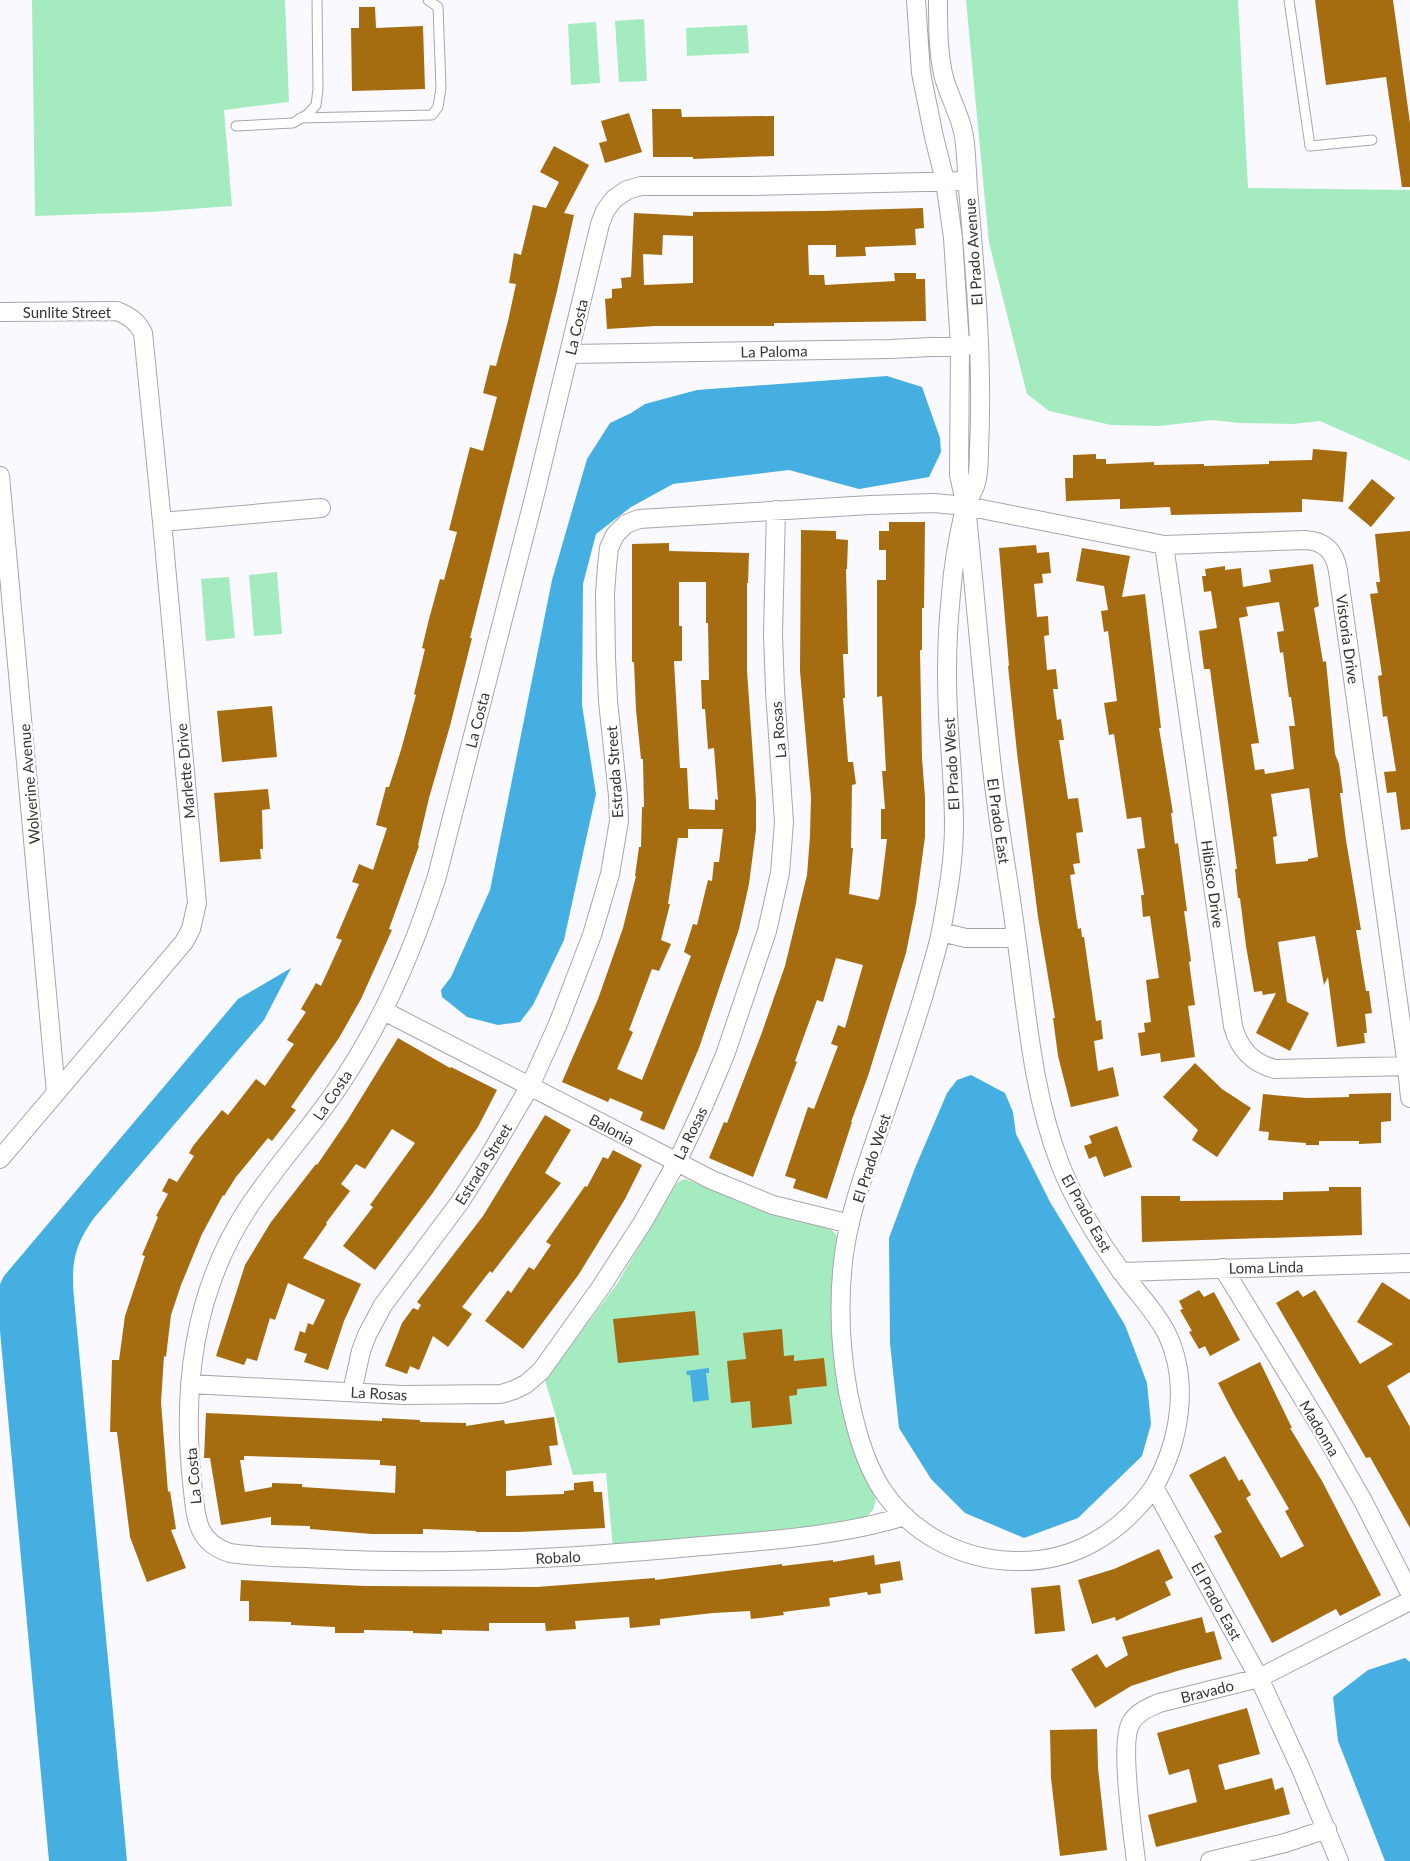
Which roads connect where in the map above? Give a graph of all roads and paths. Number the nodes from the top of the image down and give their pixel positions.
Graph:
1 (317, 0) edge
2 (428, 0) edge
3 (916, 0) edge
4 (938, 0) edge
5 (1289, 0) edge
6 (941, 58) junction
7 (919, 62) junction
8 (300, 118) junction
9 (236, 126) dead end
10 (1372, 140) dead end
11 (945, 181) junction
12 (967, 181) junction
13 (0, 312) edge
14 (132, 318) joint
15 (979, 345) junction
16 (960, 346) junction
17 (569, 354) junction
18 (0, 476) edge
19 (966, 506) junction
20 (322, 508) dead end
21 (776, 510) junction
22 (162, 522) junction
23 (1164, 545) junction
24 (941, 932) junction
25 (1016, 938) junction
26 (384, 1011) junction
27 (1408, 1066) edge
28 (530, 1086) junction
29 (56, 1093) junction
30 (1410, 1098) edge
31 (0, 1158) edge
32 (677, 1162) junction
33 (850, 1224) junction
34 (1410, 1264) edge
35 (1223, 1268) junction
36 (1121, 1272) junction
37 (190, 1384) junction
38 (352, 1392) junction
39 (1154, 1487) junction
40 (905, 1516) junction
41 (211, 1543) joint
42 (1410, 1593) edge
43 (1410, 1601) edge
44 (1259, 1678) junction
45 (1327, 1829) junction
46 (1136, 1861) edge
47 (1210, 1861) edge
48 (1339, 1861) edge

1 - 8 lane
2 - 8 lane
3 - 7 street, El Prado East
4 - 6 street, El Prado Avenue
5 - 10 lane
6 - 7 street
6 - 12 street, El Prado Avenue
7 - 11 street, El Prado East
8 - 9 lane
11 - 12 street, La Costa
11 - 16 street, El Prado East
11 - 17 street, La Costa
12 - 15 street, El Prado Avenue
13 - 14 street, Sunlite Street
14 - 22 street, Marlette Drive
15 - 16 street, La Paloma
15 - 19 street, El Prado Avenue
16 - 17 street, La Paloma
16 - 19 street, El Prado East
17 - 26 street, La Costa
18 - 29 street, Wolverine Avenue
19 - 21 street, Estrada Street
19 - 23 street, Vistoria Drive
19 - 24 street, El Prado West
19 - 25 street, El Prado East
20 - 22 street
21 - 28 street, Estrada Street
21 - 32 street, La Rosas
22 - 29 street, Marlette Drive
23 - 27 street, Hibisco Drive
23 - 27 street, Vistoria Drive
24 - 25 street
24 - 33 street, El Prado West
25 - 36 street, El Prado East
26 - 28 street, Balonia
26 - 37 street, La Costa
27 - 30 street, Vistoria Drive
28 - 32 street, Balonia
28 - 38 street, Estrada Street
29 - 31 street, Marlette Drive
32 - 33 street, Balonia
32 - 38 street, La Rosas
33 - 40 street, El Prado West
34 - 35 street, Loma Linda
35 - 36 street, Loma Linda
35 - 42 street, Madonna
36 - 39 street, El Prado East
37 - 38 street, La Rosas
37 - 41 street, La Costa
39 - 40 street, El Prado West
39 - 44 street, El Prado East
40 - 41 street, Robalo
43 - 44 street, Bravado
44 - 45 street, El Prado East
44 - 46 street, Bravado
45 - 47 street
45 - 48 street, El Prado East

